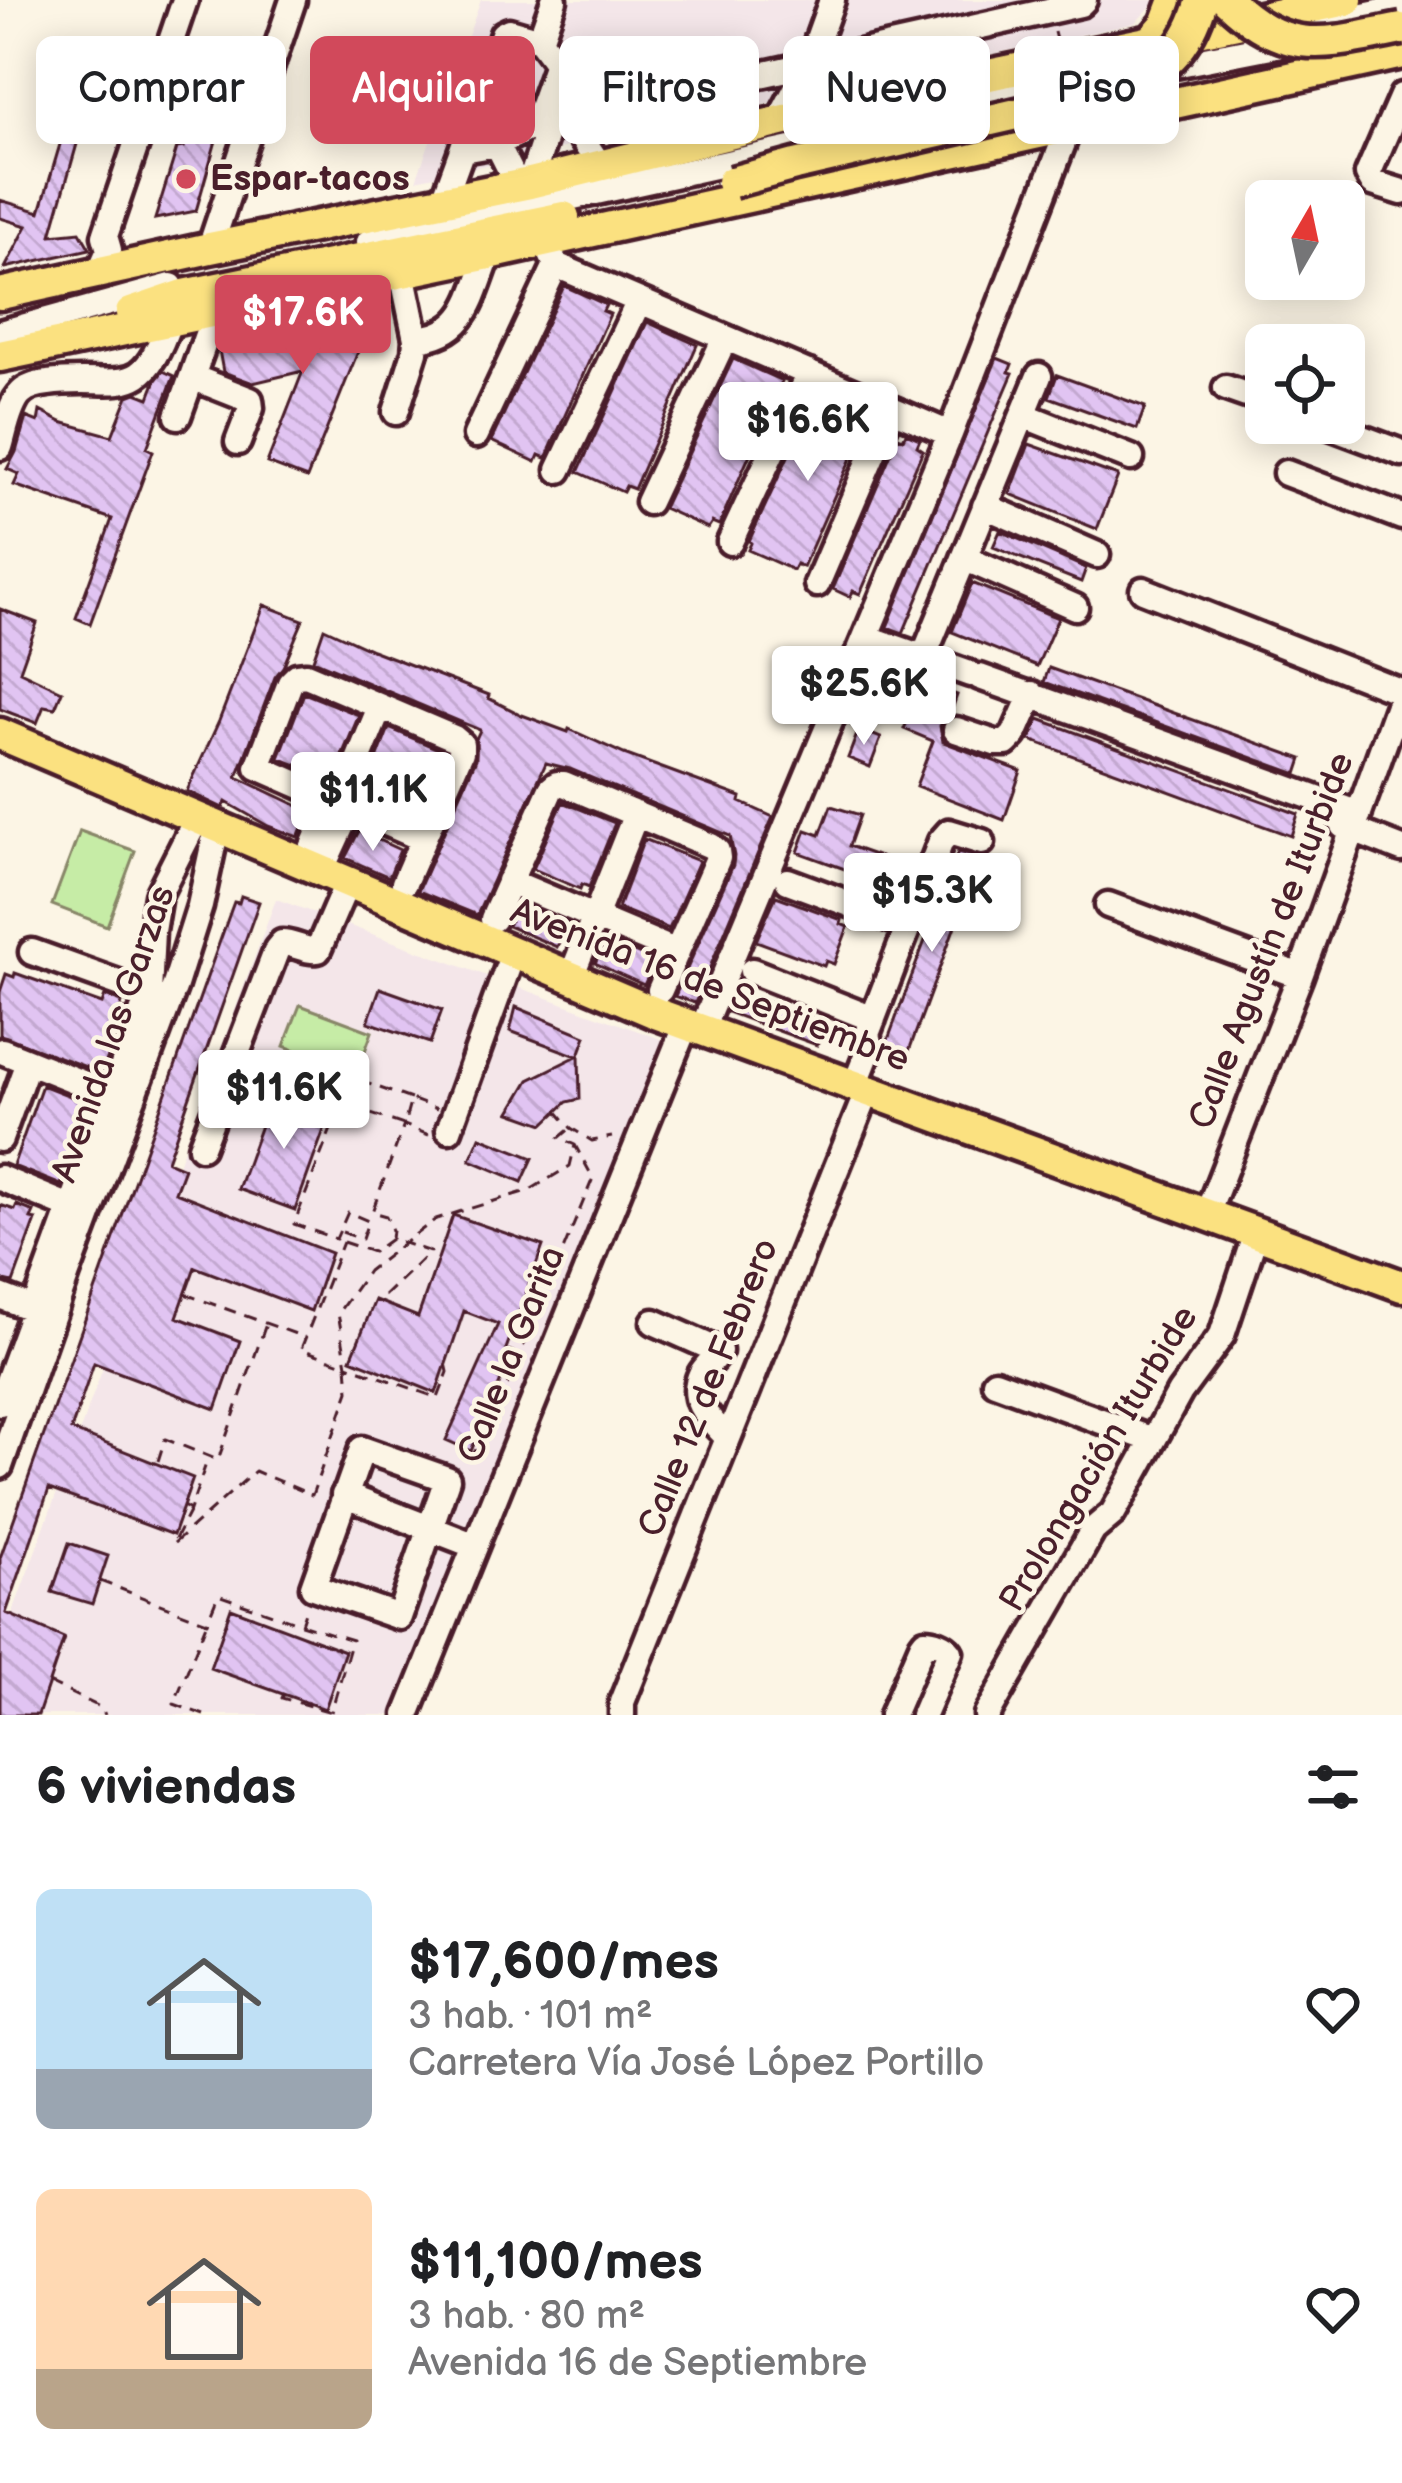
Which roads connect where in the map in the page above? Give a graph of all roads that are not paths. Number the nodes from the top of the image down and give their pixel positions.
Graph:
1 (185, 0) edge
2 (293, 0) edge
3 (554, 0) edge
4 (832, 0) edge
5 (1084, 0) edge
6 (1175, 0) edge
7 (1202, 0) edge
8 (1227, 0) edge
9 (1346, 0) edge
10 (1273, 7) edge
11 (1402, 8) edge
12 (1402, 25) edge
13 (819, 36) edge
14 (935, 36) edge
15 (1156, 36) edge
16 (1167, 36) edge
17 (540, 40) junction
18 (1402, 53) edge
19 (783, 70) edge
20 (1402, 96) edge
21 (1179, 101) edge
22 (783, 113) edge
23 (783, 120) edge
24 (779, 121) junction
25 (551, 122) junction
26 (535, 128) edge
27 (1014, 139) edge
28 (496, 144) joint
29 (1063, 144) edge
30 (462, 150) junction
31 (602, 167) junction
32 (524, 184) junction
33 (1402, 192) edge
34 (442, 202) junction
35 (210, 248) junction
36 (490, 254) junction
37 (551, 254) junction
38 (402, 272) junction
39 (99, 273) junction
40 (0, 294) edge
41 (639, 301) junction
42 (0, 308) edge
43 (176, 309) junction
44 (214, 312) junction
45 (0, 333) edge
46 (725, 338) junction
47 (416, 340) junction
48 (0, 356) edge
49 (808, 374) junction
50 (1039, 376) dead end
51 (192, 377) junction
52 (1226, 388) dead end
53 (1245, 395) edge
54 (892, 409) junction
55 (396, 412) dead end
56 (178, 416) dead end
57 (1023, 416) junction
58 (950, 434) junction
59 (476, 436) dead end
60 (1365, 439) edge
61 (238, 442) dead end
62 (0, 446) edge
63 (1402, 453) edge
64 (1131, 458) dead end
65 (559, 470) dead end
66 (1286, 473) dead end
67 (648, 502) dead end
68 (986, 506) junction
69 (1402, 517) edge
70 (730, 542) dead end
71 (1097, 555) dead end
72 (964, 558) junction
73 (817, 584) dead end
74 (1143, 590) dead end
75 (1075, 607) dead end
76 (866, 637) junction
77 (923, 658) junction
78 (1402, 693) edge
79 (1029, 701) junction
80 (380, 706) junction
81 (956, 730) dead end
82 (0, 734) edge
83 (1394, 743) edge
84 (340, 804) junction
85 (636, 814) junction
86 (1356, 822) junction
87 (207, 823) junction
88 (423, 839) junction
89 (982, 842) dead end
90 (1402, 849) edge
91 (324, 873) junction
92 (508, 881) junction
93 (788, 881) dead end
94 (404, 883) dead end
95 (1108, 905) dead end
96 (594, 918) junction
97 (493, 919) dead end
98 (909, 926) junction
99 (32, 952) dead end
100 (513, 952) junction
101 (677, 952) junction
102 (752, 971) dead end
103 (1300, 976) junction
104 (571, 977) junction
105 (660, 990) dead end
106 (159, 998) junction
107 (870, 1026) junction
108 (694, 1027) junction
109 (2, 1051) edge
110 (28, 1062) junction
111 (854, 1085) junction
112 (112, 1094) junction
113 (446, 1127) road end
114 (0, 1139) edge
115 (201, 1147) dead end
116 (0, 1178) edge
117 (70, 1207) junction
118 (1208, 1214) junction
119 (1256, 1233) junction
120 (58, 1271) junction
121 (1402, 1286) edge
122 (0, 1296) edge
123 (34, 1309) junction
124 (653, 1322) dead end
125 (995, 1382) dead end
126 (0, 1403) edge
127 (728, 1437) junction
128 (1153, 1440) junction
129 (0, 1466) edge
130 (344, 1495) junction
131 (431, 1528) junction
132 (473, 1545) junction
133 (407, 1715) edge
134 (622, 1715) edge
135 (892, 1715) edge
136 (923, 1715) edge
137 (987, 1715) edge

1 - 39 street
2 - 35 street
3 - 17 street
4 - 13 street
5 - 14 street
6 - 15 main road
7 - 43 main road, bridge
8 - 12 main road, bridge
9 - 10 main road
10 - 16 main road
11 - 42 street
12 - 45 street
17 - 25 street
17 - 30 street
18 - 21 main road
19 - 25 street
20 - 33 street
22 - 24 street
23 - 24 main road
24 - 31 main road
25 - 26 street
25 - 31 street
25 - 32 street
27 - 37 main road
28 - 30 street
28 - 32 street
29 - 58 street, Calle la Garita
30 - 34 street
31 - 32 main road
32 - 34 main road
34 - 35 main road
35 - 39 main road
36 - 37 main road
36 - 38 main road
36 - 47 street
37 - 41 street
37 - 59 street
38 - 44 main road
38 - 47 street
39 - 40 main road
41 - 46 street
41 - 65 street
43 - 44 main road
43 - 48 main road
43 - 62 street
44 - 51 street
46 - 49 street
46 - 67 street
47 - 55 street
49 - 54 street
49 - 70 street
50 - 57 street
51 - 56 street
51 - 61 street
52 - 53 street
54 - 58 street
54 - 73 street
57 - 64 street
57 - 68 street
58 - 76 street, Calle la Garita
60 - 63 street
66 - 69 street
68 - 71 street
68 - 72 street
72 - 75 street
72 - 77 street
74 - 78 street
76 - 77 street
76 - 108 street, Calle la Garita
77 - 79 street
78 - 83 street, Calle Agustín de Iturbide
79 - 81 street
79 - 86 street
80 - 84 street
80 - 84 street
80 - 88 street
82 - 87 main road, Avenida 16 de Septiembre
83 - 86 street, Calle Agustín de Iturbide
84 - 88 street
84 - 91 street
85 - 92 street
85 - 96 street
85 - 101 street
86 - 90 street
86 - 103 street, Calle Agustín de Iturbide
87 - 91 main road, Avenida 16 de Septiembre
87 - 106 street, Avenida las Garzas
87 - 106 street, Avenida las Garzas
88 - 94 street
89 - 98 street, Calle 12 de Febrero
91 - 100 main road, Avenida 16 de Septiembre
91 - 115 street
92 - 96 street
92 - 97 street
93 - 98 street
95 - 103 street
96 - 101 street
96 - 104 street
98 - 107 street, Calle 12 de Febrero
99 - 106 street
100 - 104 main road, Avenida 16 de Septiembre
100 - 113 street
101 - 105 street
102 - 107 street
103 - 118 street, Calle Agustín de Iturbide
104 - 108 main road, Avenida 16 de Septiembre
106 - 112 street, Avenida las Garzas
106 - 120 street, Avenida las Garzas
107 - 111 street, Calle 12 de Febrero
108 - 111 main road, Avenida 16 de Septiembre
108 - 132 street, Calle la Garita
109 - 110 street
110 - 112 street
110 - 114 street
111 - 118 main road, Avenida 16 de Septiembre
111 - 127 street, Calle 12 de Febrero
112 - 117 street, Avenida las Garzas
116 - 117 street
117 - 120 street, Avenida las Garzas
118 - 119 main road, Avenida 16 de Septiembre
119 - 121 main road, Avenida 16 de Septiembre
119 - 128 street, Prolongación Iturbide
120 - 123 street, Avenida las Garzas
120 - 129 street, Avenida las Garzas
122 - 123 street
123 - 126 street, Avenida las Garzas
124 - 127 street
125 - 128 street
127 - 134 street, Calle 12 de Febrero
128 - 137 street, Prolongación Iturbide
130 - 131 street
130 - 131 street
130 - 131 street
131 - 132 street
132 - 133 street, Calle la Garita
135 - 136 street

